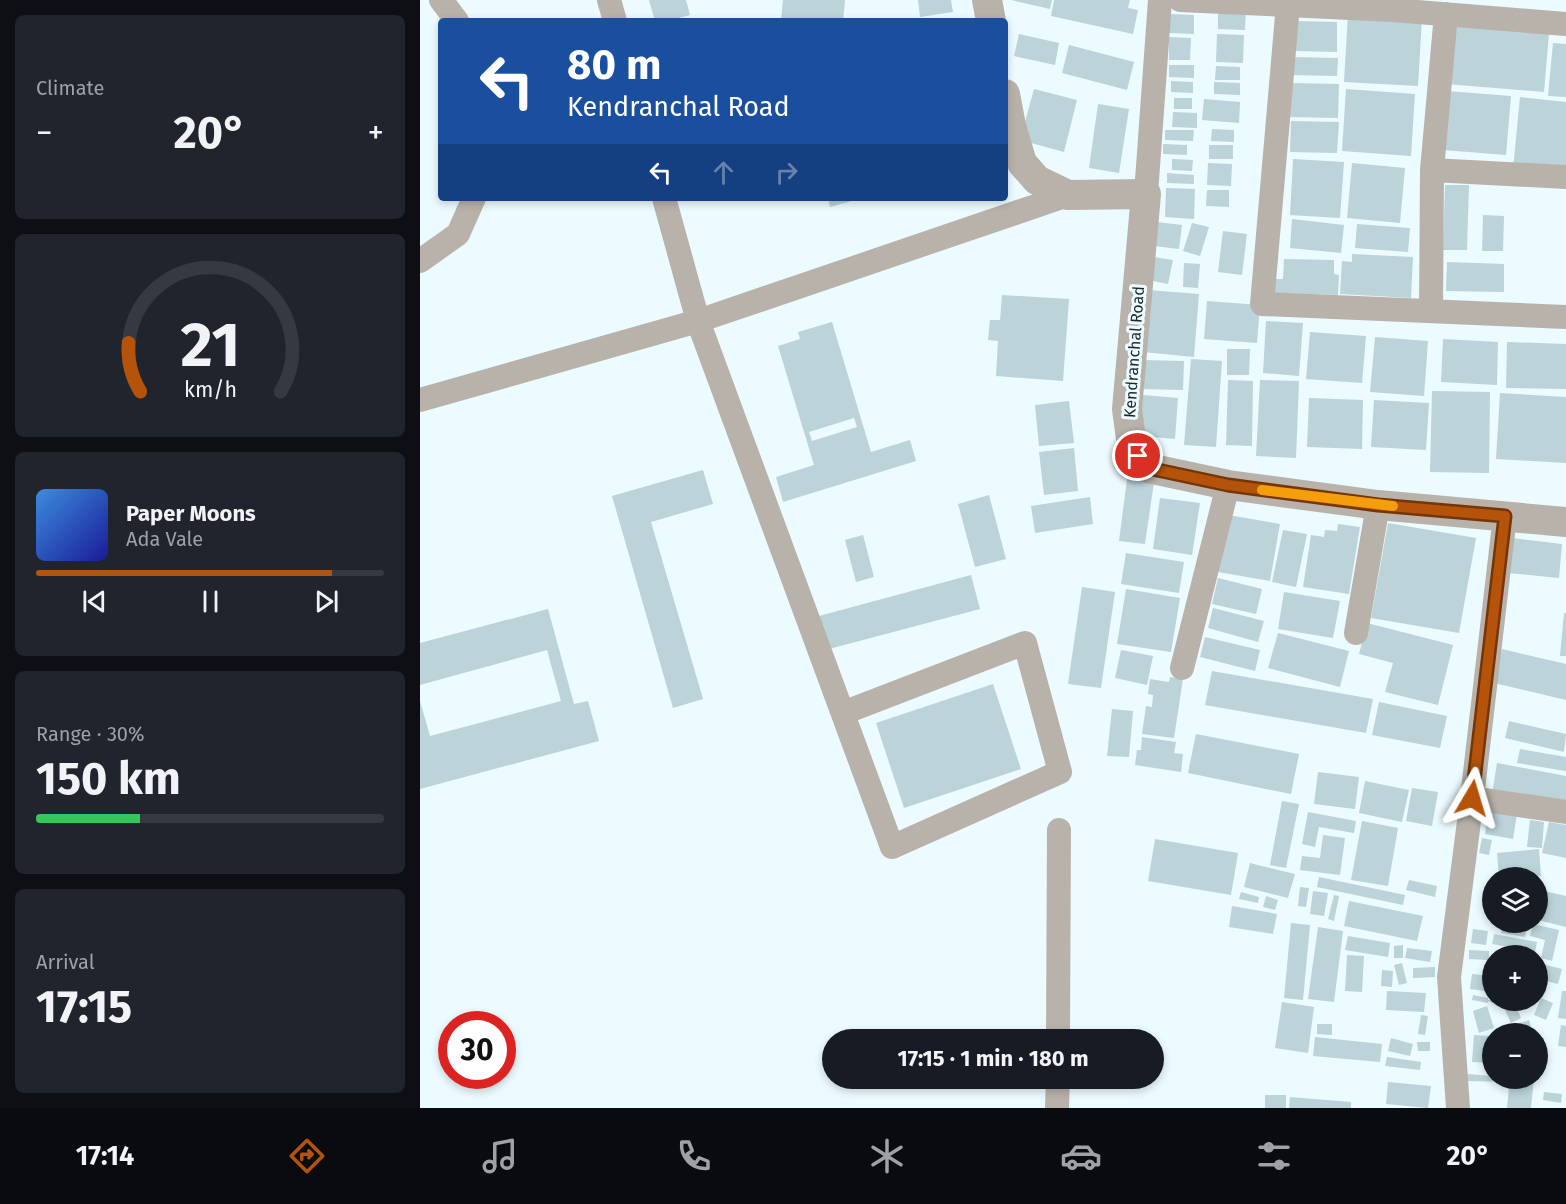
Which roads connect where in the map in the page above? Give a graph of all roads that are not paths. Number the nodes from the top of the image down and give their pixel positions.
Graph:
1 (441, 0) edge
2 (609, 0) edge
3 (987, 0) edge
4 (1160, 0) edge
5 (1180, 0) edge
6 (1288, 4) junction
7 (1394, 5) edge
8 (1446, 14) junction
9 (456, 18) edge
10 (614, 18) edge
11 (990, 18) edge
12 (1566, 24) edge
13 (1008, 110) edge
14 (1432, 170) junction
15 (1566, 177) edge
16 (1146, 194) junction
17 (1068, 195) junction
18 (473, 201) edge
19 (665, 201) edge
20 (420, 261) edge
21 (1431, 311) junction
22 (1566, 317) edge
23 (698, 321) junction
24 (420, 400) edge
25 (1228, 485) junction
26 (1378, 505) junction
27 (1505, 516) junction
28 (1566, 522) edge
29 (1356, 633) dead end
30 (1182, 668) dead end
31 (843, 713) junction
32 (1472, 798) junction
33 (1566, 812) edge
34 (1059, 830) dead end
35 (1058, 1029) edge
36 (1058, 1089) edge
37 (1057, 1108) edge
38 (1458, 1108) edge

1 - 9 street
2 - 10 street
3 - 11 street
4 - 16 street
5 - 6 street
6 - 7 street
6 - 21 street
7 - 8 street
8 - 12 street
8 - 14 street
13 - 17 street
14 - 15 street
14 - 21 street
16 - 17 street
16 - 25 street, Kendranchal Road
17 - 23 street
18 - 20 street
19 - 23 street
21 - 22 street
23 - 24 street
23 - 31 street
25 - 26 street, Kendranchal Road
25 - 30 street
26 - 27 street, Kendranchal Road
26 - 29 street
27 - 28 street, Kendranchal Road
27 - 32 street
31 - 31 street
32 - 33 street
32 - 38 street
34 - 35 street
36 - 37 street

